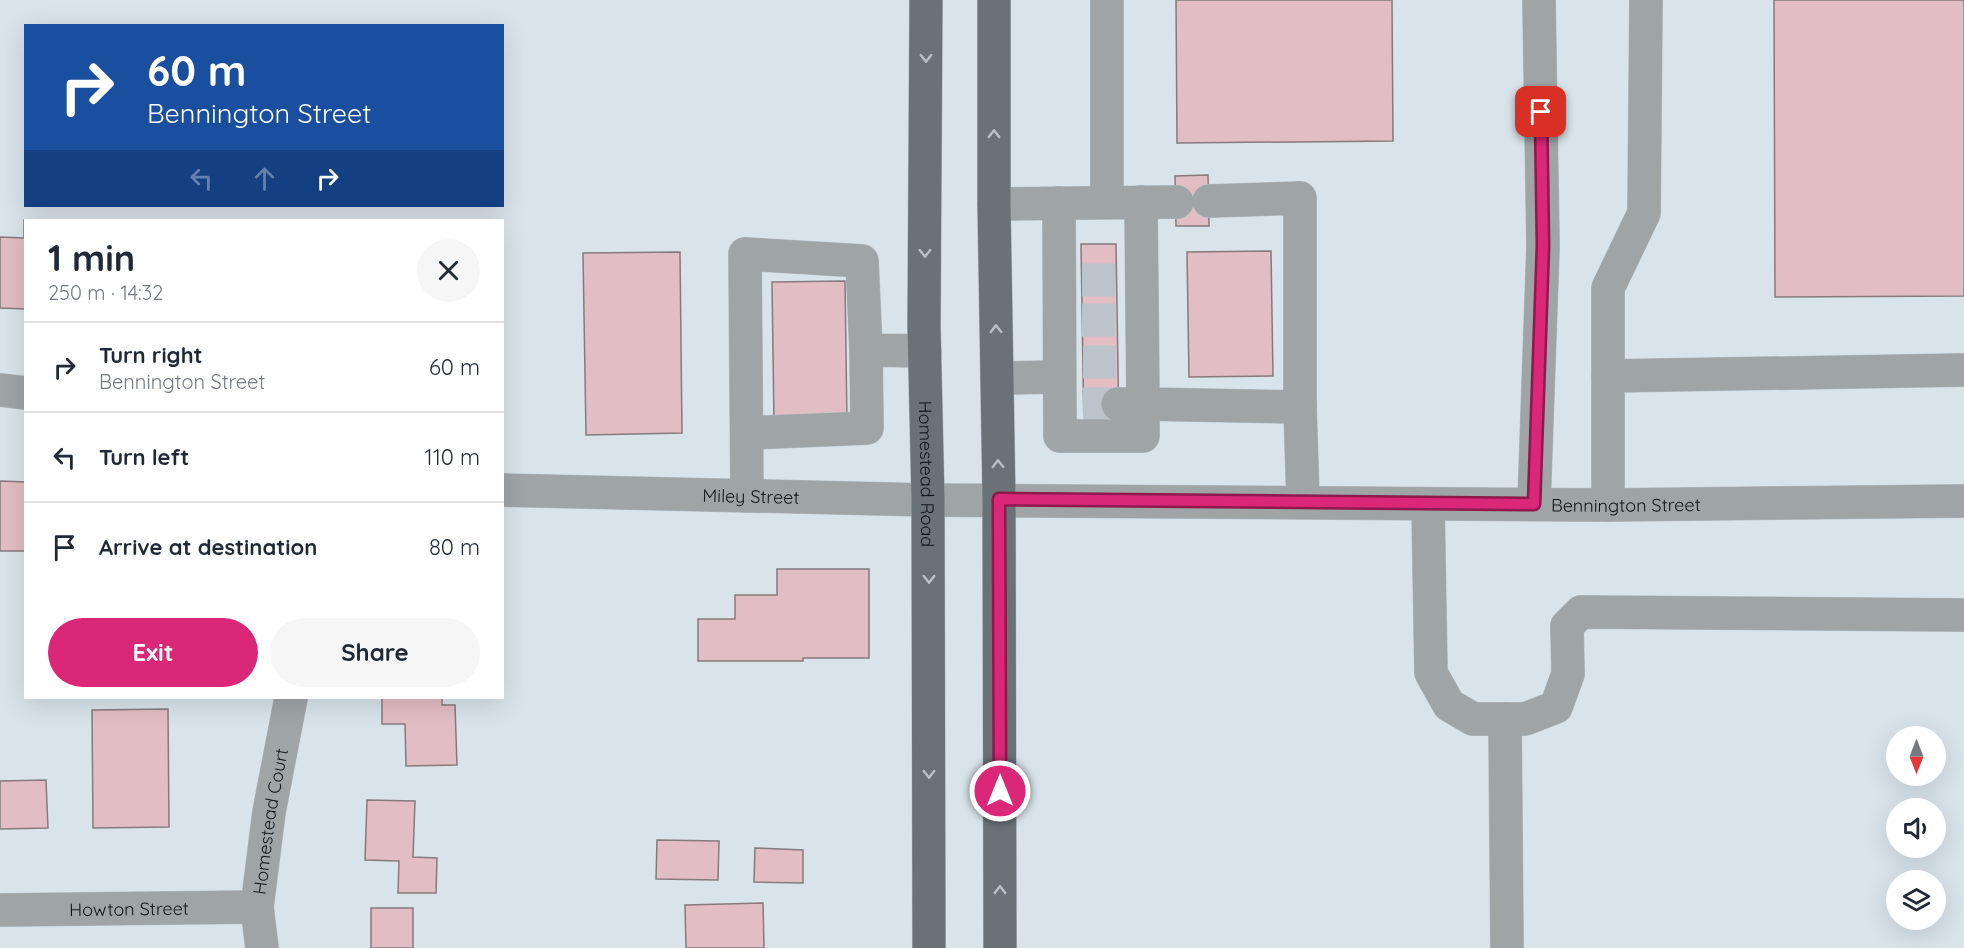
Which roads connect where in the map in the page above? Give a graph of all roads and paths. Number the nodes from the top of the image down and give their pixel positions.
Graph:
1 (926, 0) edge
2 (994, 0) edge
3 (1107, 0) edge
4 (1539, 0) edge
5 (1646, 0) edge
6 (1209, 201) dead end
7 (1107, 202) junction
8 (1141, 202) junction
9 (1177, 202) dead end
10 (1059, 203) junction
11 (994, 204) junction
12 (866, 350) junction
13 (925, 351) junction
14 (1964, 370) edge
15 (1608, 376) junction
16 (997, 378) junction
17 (1069, 382) junction
18 (0, 390) edge
19 (24, 393) edge
20 (1131, 404) junction
21 (1300, 406) junction
22 (747, 433) junction
23 (504, 490) edge
24 (747, 496) junction
25 (999, 499) junction
26 (928, 500) junction
27 (1303, 501) junction
28 (1964, 501) edge
29 (1428, 504) junction
30 (1534, 504) junction
31 (1608, 505) junction
32 (1964, 615) edge
33 (291, 699) edge
34 (1505, 719) junction
35 (257, 907) junction
36 (0, 910) edge
37 (262, 948) edge
38 (929, 948) edge
39 (1000, 948) edge
40 (1507, 948) edge

1 -> 13 main road, Homestead Road
11 -> 2 main road
3 - 7 street
4 - 30 street
5 - 15 street
6 - 21 street
7 - 8 street
7 - 10 street
8 - 9 street
8 - 20 street
10 - 11 street
10 - 17 street
16 -> 11 main road
12 - 13 street
12 - 22 street
12 - 22 street
13 - 26 main road, Homestead Road
14 - 15 street
15 - 31 street
16 - 17 street
25 -> 16 main road
17 - 20 street
18 - 19 street
20 - 21 street
21 - 27 street
22 - 24 street
23 - 24 street, Miley Street
24 - 26 street, Miley Street
25 - 26 street, Miley Street
25 - 27 street, Bennington Street
39 -> 25 main road
26 -> 38 main road, Homestead Road
27 - 29 street, Bennington Street
28 - 31 street, Bennington Street
29 - 30 street, Bennington Street
29 - 34 street
30 - 31 street, Bennington Street
32 - 34 street
33 - 35 street, Homestead Court
34 - 40 street
35 - 36 street, Howton Street
35 - 37 street, Homestead Court

